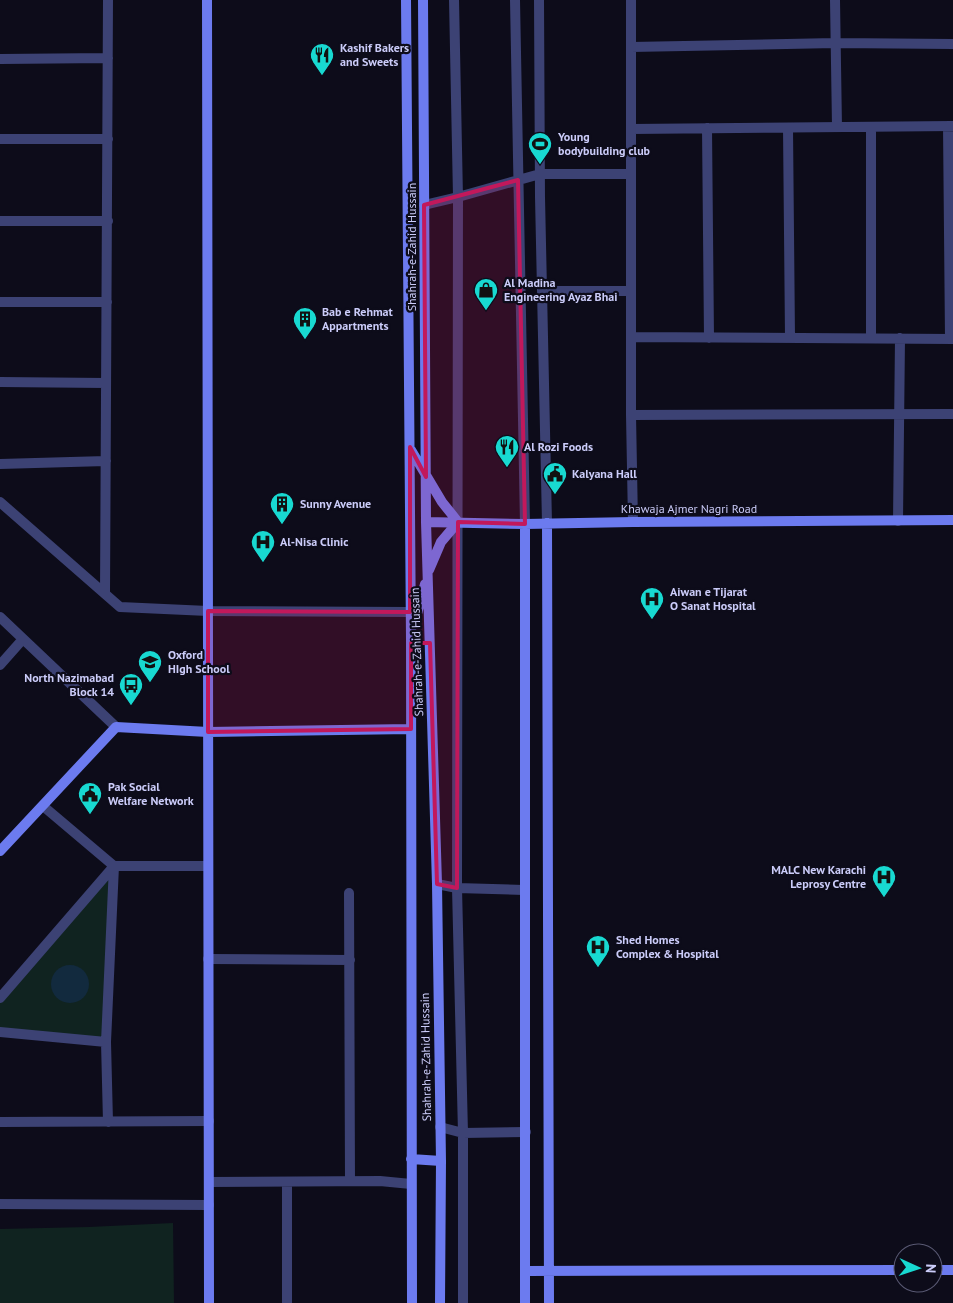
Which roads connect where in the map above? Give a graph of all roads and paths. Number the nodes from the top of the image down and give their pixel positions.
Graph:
1 (108, 0) edge
2 (207, 0) edge
3 (406, 0) edge
4 (423, 0) edge
5 (454, 0) edge
6 (515, 0) edge
7 (539, 0) edge
8 (631, 0) edge
9 (835, 0) edge
10 (835, 43) junction
11 (953, 44) edge
12 (631, 47) junction
13 (108, 58) junction
14 (0, 59) edge
15 (950, 126) edge
16 (837, 127) junction
17 (871, 127) junction
18 (707, 128) junction
19 (788, 128) junction
20 (631, 129) junction
21 (0, 139) edge
22 (108, 139) junction
23 (540, 174) junction
24 (631, 174) junction
25 (518, 180) junction
26 (458, 197) junction
27 (424, 205) junction
28 (0, 221) edge
29 (108, 221) junction
30 (542, 291) junction
31 (631, 291) junction
32 (0, 302) edge
33 (107, 302) junction
34 (631, 337) junction
35 (709, 338) junction
36 (790, 338) junction
37 (871, 338) junction
38 (900, 338) junction
39 (952, 339) edge
40 (0, 382) edge
41 (106, 383) junction
42 (899, 414) junction
43 (953, 414) edge
44 (631, 415) junction
45 (410, 447) junction
46 (106, 461) junction
47 (0, 464) edge
48 (426, 477) junction
49 (0, 502) edge
50 (953, 520) edge
51 (898, 521) junction
52 (426, 522) junction
53 (458, 522) junction
54 (633, 522) junction
55 (547, 523) junction
56 (524, 524) junction
57 (428, 574) junction
58 (105, 594) junction
59 (208, 611) junction
60 (410, 612) junction
61 (0, 616) edge
62 (24, 639) junction
63 (411, 639) junction
64 (0, 665) edge
65 (116, 727) junction
66 (411, 729) junction
67 (208, 732) junction
68 (43, 806) junction
69 (0, 851) edge
70 (114, 866) junction
71 (208, 866) junction
72 (436, 884) junction
73 (457, 888) junction
74 (524, 890) junction
75 (349, 893) dead end
76 (208, 959) junction
77 (350, 960) junction
78 (0, 998) edge
79 (0, 1032) edge
80 (106, 1042) junction
81 (209, 1121) junction
82 (0, 1122) edge
83 (108, 1122) junction
84 (440, 1127) junction
85 (526, 1132) junction
86 (463, 1133) junction
87 (411, 1159) junction
88 (441, 1161) junction
89 (350, 1181) junction
90 (209, 1182) junction
91 (287, 1182) junction
92 (411, 1184) junction
93 (0, 1204) edge
94 (209, 1206) junction
95 (893, 1270) edge
96 (525, 1272) junction
97 (549, 1272) junction
98 (209, 1303) edge
99 (287, 1303) edge
100 (412, 1303) edge
101 (440, 1303) edge
102 (463, 1303) edge
103 (525, 1303) edge
104 (549, 1303) edge

1 - 13 street
2 - 59 street
3 - 45 street, Shahrah-e-Zahid Hussain
4 - 27 street, Shahrah-e-Zahid Hussain
5 - 26 street
6 - 25 street
7 - 23 street
8 - 12 street
9 - 10 street
10 - 11 street
10 - 12 street
10 - 16 street
12 - 20 street
13 - 14 street
13 - 22 street
15 - 17 street
15 - 39 street
16 - 17 street
16 - 19 street
17 - 37 street
18 - 19 street
18 - 20 street
18 - 35 street
19 - 36 street
20 - 24 street
21 - 22 street
22 - 29 street
23 - 24 street
23 - 25 street
23 - 30 street
24 - 31 street
25 - 26 street
25 - 56 street
26 - 27 street
26 - 53 street
27 - 48 street, Shahrah-e-Zahid Hussain
28 - 29 street
29 - 33 street
30 - 31 street
30 - 55 street
31 - 34 street
32 - 33 street
33 - 41 street
34 - 35 street
34 - 44 street
35 - 36 street
36 - 37 street
37 - 38 street
38 - 39 street
38 - 42 street
40 - 41 street
41 - 46 street
42 - 43 street
42 - 44 street
42 - 51 street
44 - 54 street
45 - 48 street
45 - 60 street, Shahrah-e-Zahid Hussain
46 - 47 street
46 - 58 street
48 - 52 street, Shahrah-e-Zahid Hussain
48 - 53 street
49 - 58 street
50 - 51 street, Khawaja Ajmer Nagri Road
51 - 54 street, Khawaja Ajmer Nagri Road
52 - 53 street, Khawaja Ajmer Nagri Road
52 - 57 street, Shahrah-e-Zahid Hussain
53 - 56 street, Khawaja Ajmer Nagri Road
53 - 57 street
53 - 73 street
54 - 55 street, Khawaja Ajmer Nagri Road
55 - 56 street, Khawaja Ajmer Nagri Road
55 - 97 street
56 - 74 street
57 - 63 street
57 - 72 street, Shahrah-e-Zahid Hussain
58 - 59 street
59 - 60 street
59 - 67 street
60 - 63 street, Shahrah-e-Zahid Hussain
61 - 62 street
62 - 64 street
62 - 65 street
63 - 66 street, Shahrah-e-Zahid Hussain
65 - 67 street
65 - 68 street
66 - 67 street
66 - 87 street, Shahrah-e-Zahid Hussain
67 - 71 street
68 - 69 street
68 - 70 street
70 - 71 street
70 - 78 street
70 - 80 street
71 - 76 street
72 - 73 street
72 - 84 street, Shahrah-e-Zahid Hussain
73 - 74 street
73 - 86 street
74 - 85 street
75 - 77 street
76 - 77 street
76 - 81 street
77 - 89 street
79 - 80 street
80 - 83 street
81 - 83 street
81 - 90 street
82 - 83 street
84 - 86 street
84 - 88 street, Shahrah-e-Zahid Hussain
85 - 86 street
85 - 96 street
86 - 102 street
87 - 88 street
87 - 92 street, Shahrah-e-Zahid Hussain
88 - 101 street, Shahrah-e-Zahid Hussain
89 - 91 street
89 - 92 street
90 - 91 street
90 - 94 street
91 - 99 street
92 - 100 street, Shahrah-e-Zahid Hussain
93 - 94 street
94 - 98 street
95 - 97 street
96 - 97 street
96 - 103 street
97 - 104 street

